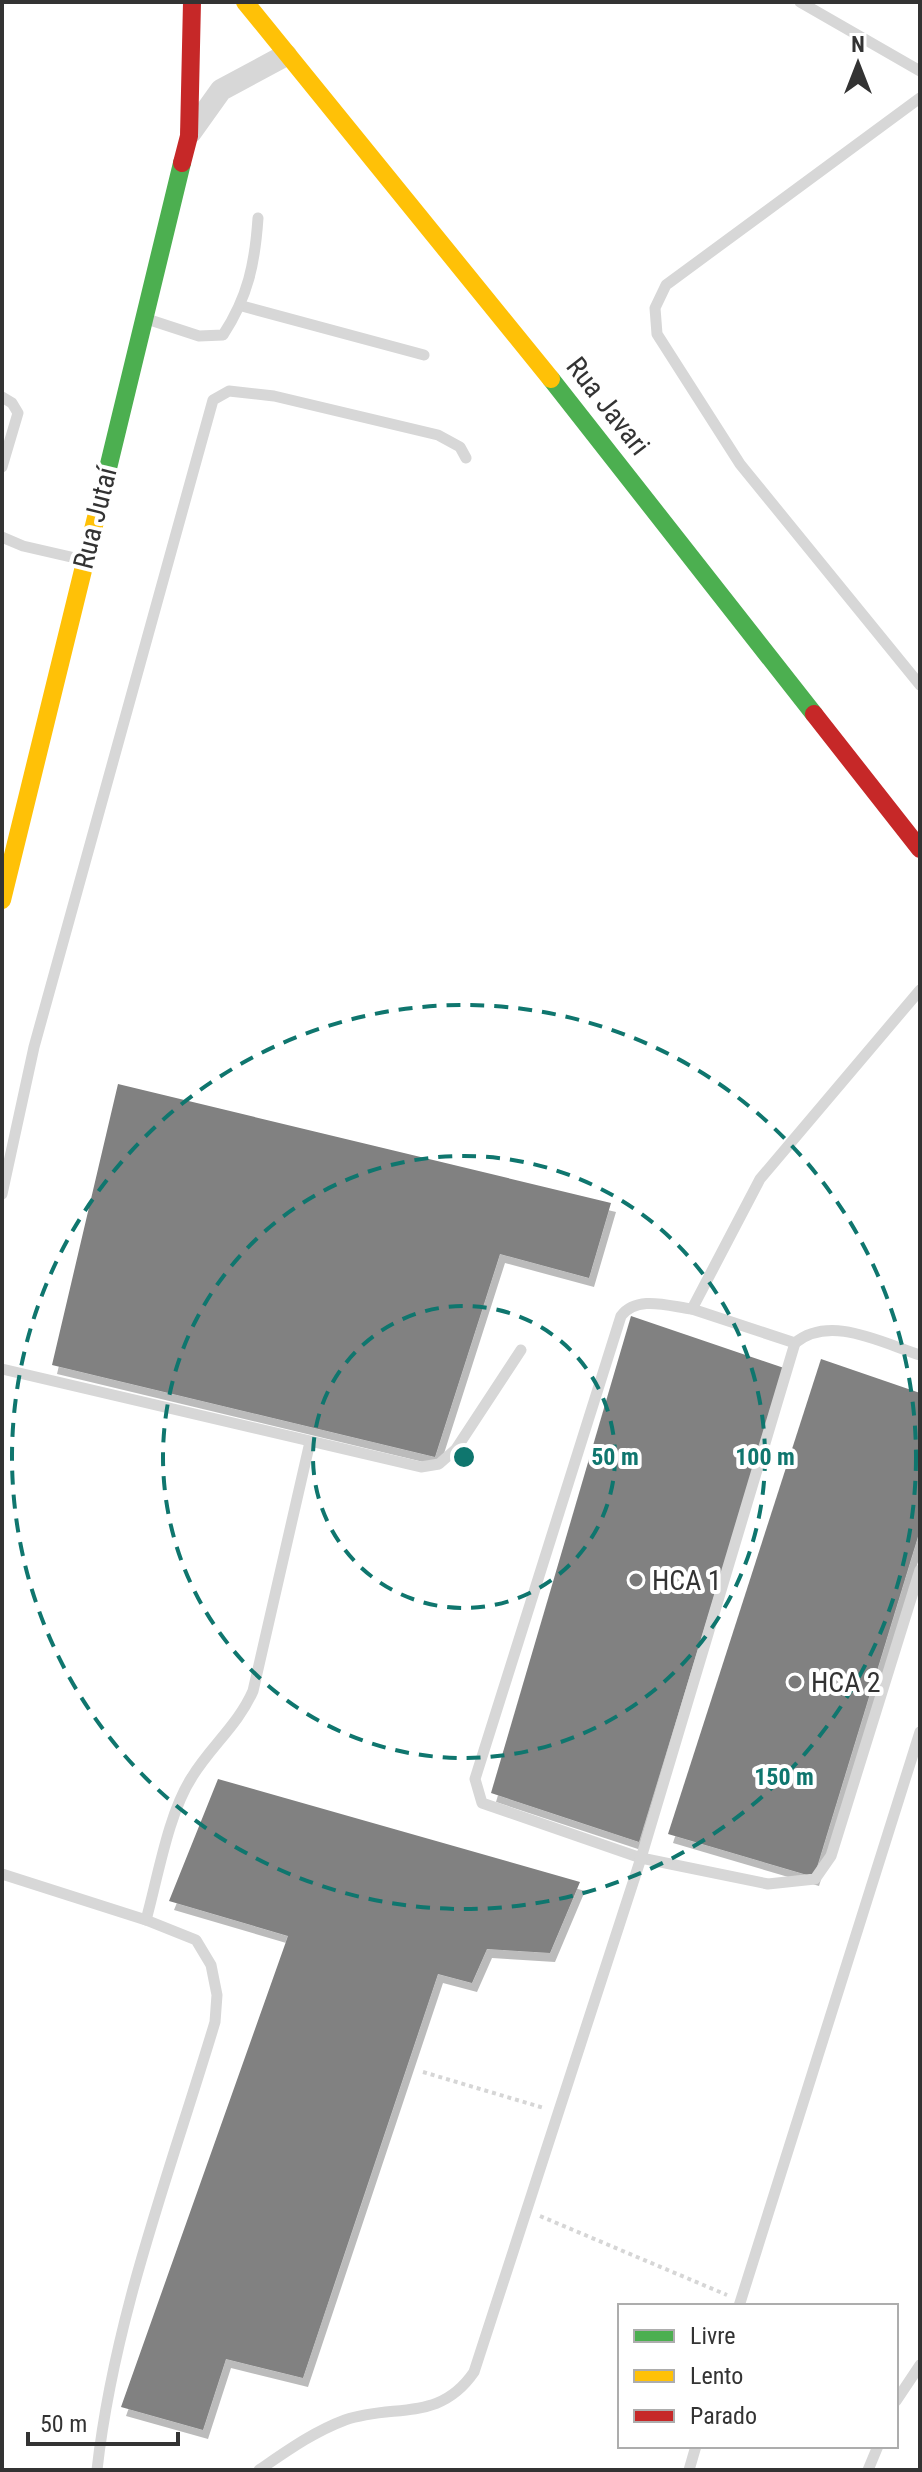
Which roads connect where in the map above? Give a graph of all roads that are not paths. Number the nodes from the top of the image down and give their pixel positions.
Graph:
1 (192, 2) edge
2 (245, 2) edge
3 (800, 2) edge
4 (286, 55) junction
5 (920, 71) edge
6 (920, 98) edge
7 (189, 136) junction
8 (258, 218) dead end
9 (242, 306) junction
10 (144, 318) junction
11 (424, 355) dead end
12 (2, 397) edge
13 (466, 458) dead end
14 (2, 467) edge
15 (2, 537) edge
16 (85, 560) junction
17 (920, 685) edge
18 (920, 849) edge
19 (2, 900) edge
20 (920, 990) edge
21 (2, 1194) edge
22 (692, 1309) junction
23 (795, 1343) junction
24 (521, 1350) dead end
25 (920, 1355) edge
26 (2, 1369) edge
27 (310, 1442) junction
28 (920, 1570) edge
29 (920, 1732) edge
30 (641, 1858) junction
31 (2, 1874) edge
32 (146, 1920) junction
33 (740, 2304) edge
34 (920, 2365) edge
35 (898, 2398) edge
36 (695, 2448) edge
37 (877, 2448) edge
38 (97, 2470) edge
39 (259, 2470) edge
40 (689, 2470) edge
41 (868, 2470) edge

1 - 7 street, Rua Jutaí
2 - 4 street, Rua Javari
3 - 5 lane
4 - 7 street, Rua Jutaí
4 - 18 street, Rua Javari
6 - 17 lane
7 - 10 street, Rua Jutaí
8 - 9 lane
9 - 10 lane
9 - 11 lane
10 - 16 street, Rua Jutaí
12 - 14 lane
13 - 21 lane
15 - 16 lane
16 - 19 street, Rua Jutaí
20 - 22 lane
22 - 23 lane
22 - 30 lane
23 - 25 lane
23 - 30 lane
24 - 27 lane
26 - 27 lane
27 - 32 lane
28 - 30 lane
29 - 33 lane
30 - 39 lane
31 - 32 lane
32 - 38 lane
34 - 35 lane
36 - 40 lane
37 - 41 lane

